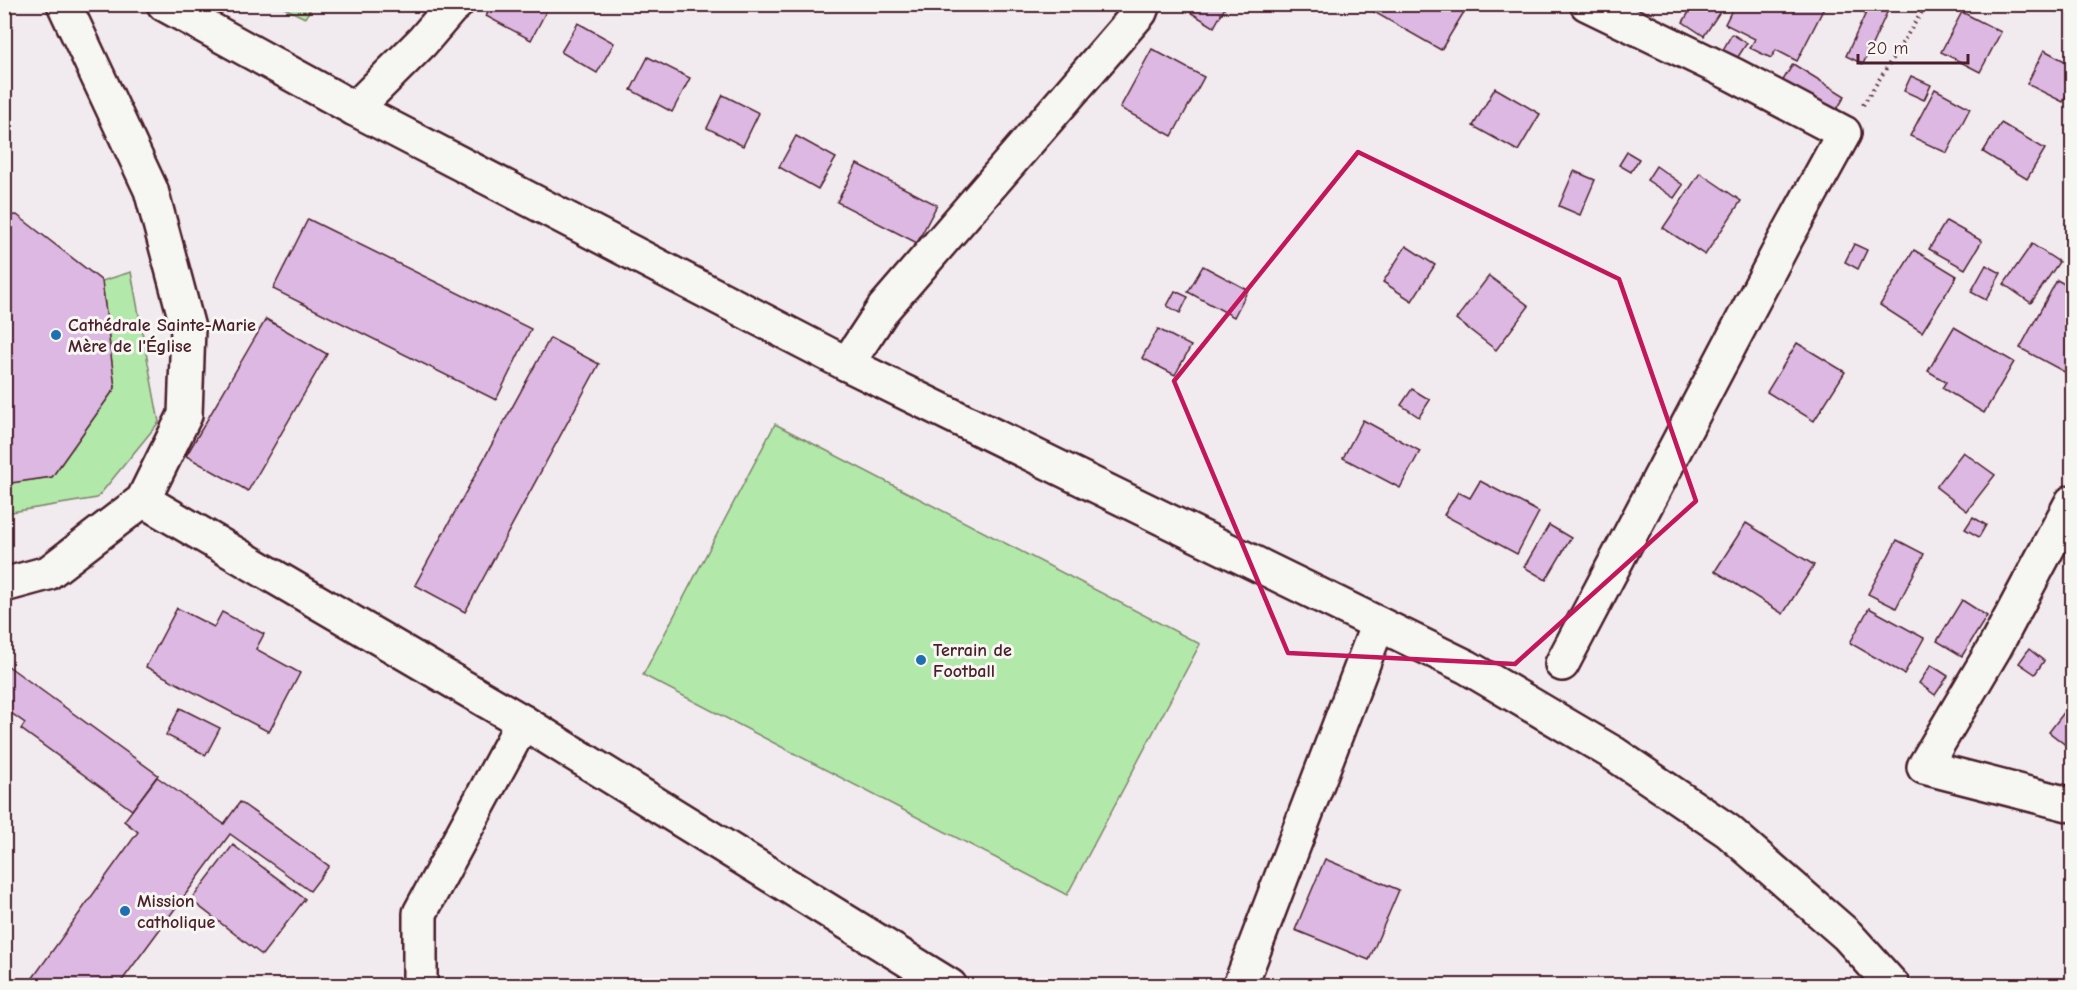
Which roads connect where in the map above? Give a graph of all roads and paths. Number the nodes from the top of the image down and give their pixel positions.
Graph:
1 (64, 4) edge
2 (164, 4) edge
3 (456, 4) edge
4 (1143, 4) edge
5 (1587, 4) edge
6 (1928, 4) edge
7 (355, 109) junction
8 (1844, 133) junction
9 (847, 364) junction
10 (143, 500) junction
11 (2073, 502) edge
12 (4, 585) edge
13 (1378, 624) junction
14 (1562, 664) dead end
15 (523, 722) junction
16 (2073, 805) edge
17 (420, 986) edge
18 (950, 986) edge
19 (1240, 986) edge
20 (1893, 986) edge

1 - 10 street
2 - 7 street
3 - 7 street
4 - 9 street
5 - 8 street
6 - 8 path
7 - 9 street
8 - 14 street
9 - 13 street
10 - 12 street
10 - 15 street
11 - 16 street
13 - 19 street
13 - 20 street
15 - 17 street
15 - 18 street

